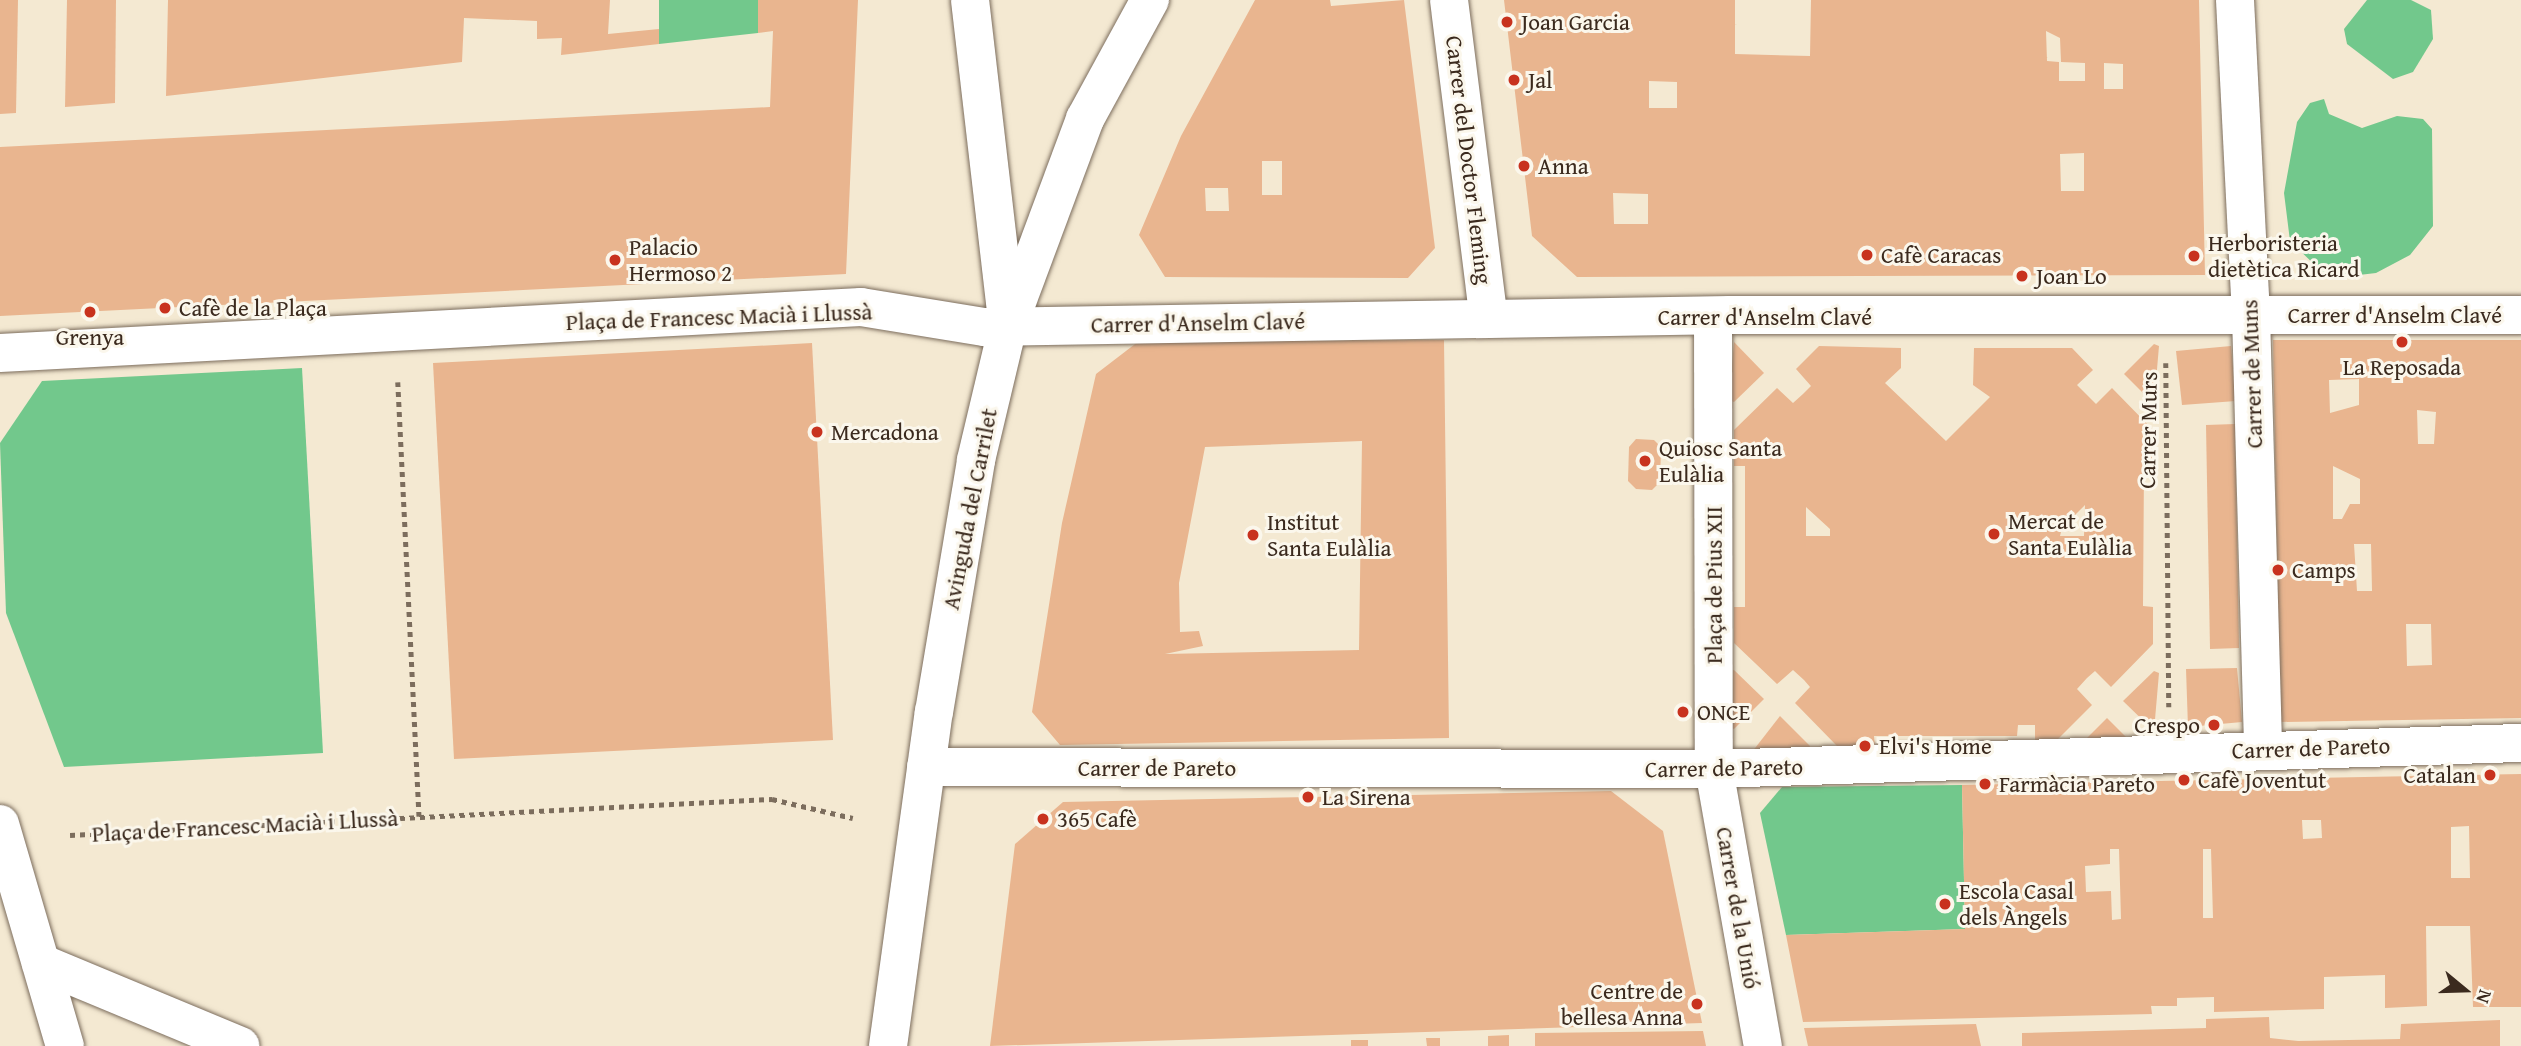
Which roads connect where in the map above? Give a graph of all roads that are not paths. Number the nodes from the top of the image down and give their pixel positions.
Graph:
1 (971, 0) edge
2 (1150, 0) edge
3 (1449, 0) edge
4 (2235, 0) edge
5 (2251, 315) junction
6 (2521, 315) edge
7 (1713, 316) junction
8 (1489, 319) junction
9 (1008, 326) junction
10 (0, 353) edge
11 (2521, 743) edge
12 (2263, 749) junction
13 (926, 767) junction
14 (1714, 769) junction
15 (0, 824) edge
16 (4, 861) edge
17 (41, 963) junction
18 (65, 1046) edge
19 (240, 1046) edge
20 (888, 1046) edge
21 (1763, 1046) edge

1 - 9 street
2 - 9 street, Avinguda del Carrilet
3 - 8 street, Carrer del Doctor Fleming
4 - 5 street, Carrer de Muns
5 - 6 street, Carrer d'Anselm Clavé
5 - 7 street, Carrer d'Anselm Clavé
5 - 12 street, Carrer de Muns
7 - 8 street, Carrer d'Anselm Clavé
7 - 14 street, Plaça de Pius XII
8 - 9 street, Carrer d'Anselm Clavé
9 - 10 street, Plaça de Francesc Macià i Llussà
9 - 13 street, Avinguda del Carrilet
11 - 12 street, Carrer de Pareto
12 - 14 street, Carrer de Pareto
13 - 14 street, Carrer de Pareto
13 - 20 street, Avinguda del Carrilet
14 - 21 street, Carrer de la Unió
15 - 16 street
16 - 17 street
17 - 18 street
17 - 19 street

